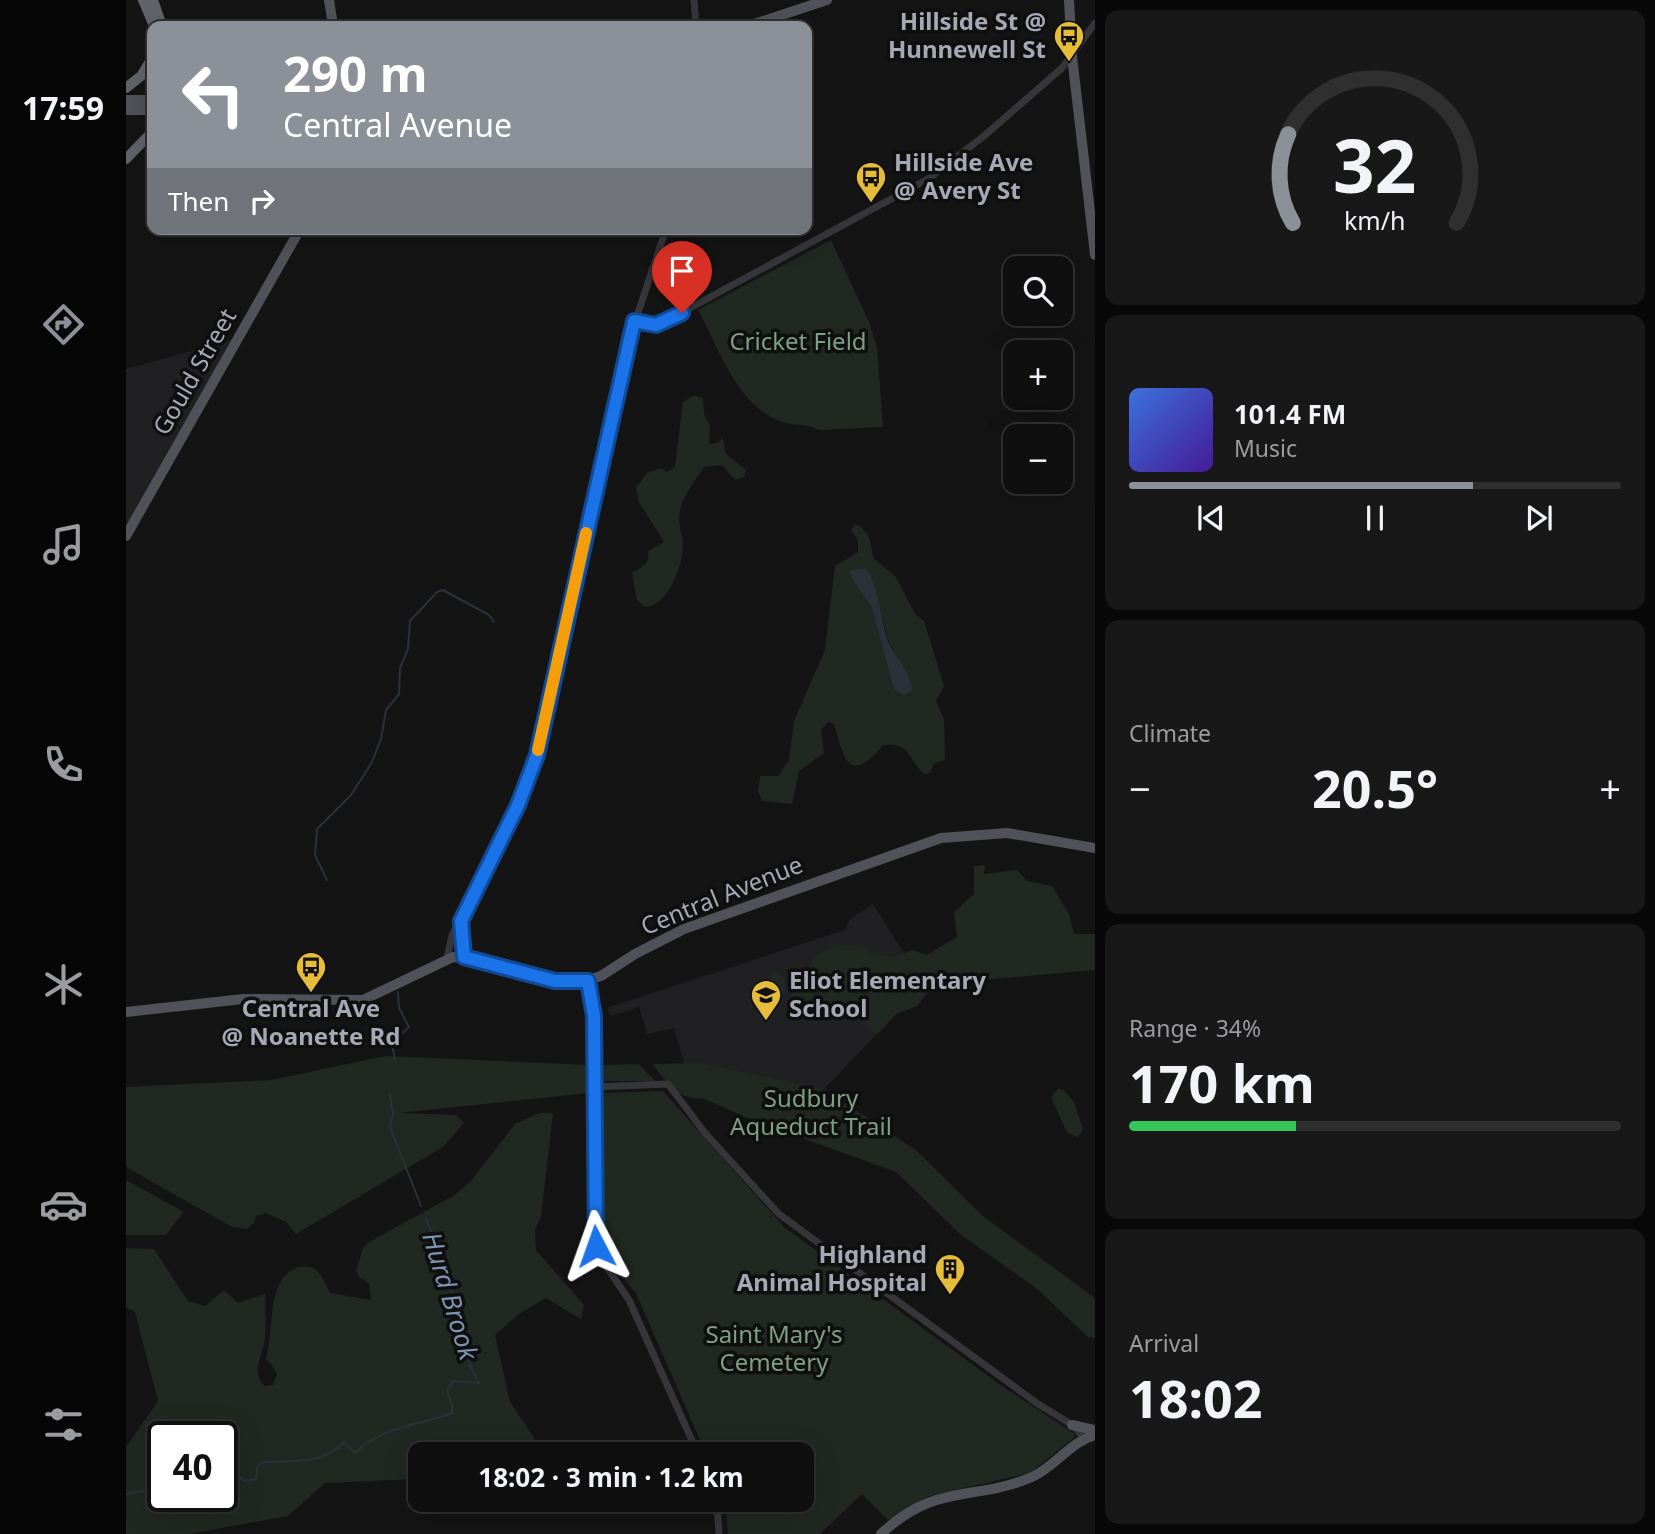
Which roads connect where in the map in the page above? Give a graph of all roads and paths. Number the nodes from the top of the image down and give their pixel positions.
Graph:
1 (143, 0) edge
2 (153, 0) edge
3 (329, 0) edge
4 (694, 0) edge
5 (827, 0) edge
6 (1069, 0) edge
7 (152, 21) edge
8 (160, 21) edge
9 (332, 21) edge
10 (696, 21) edge
11 (763, 21) edge
12 (1095, 23) edge
13 (1072, 56) junction
14 (147, 66) edge
15 (126, 88) edge
16 (126, 100) edge
17 (147, 100) edge
18 (126, 110) edge
19 (147, 110) edge
20 (147, 137) edge
21 (126, 159) edge
22 (297, 235) edge
23 (664, 235) edge
24 (1095, 256) edge
25 (634, 321) junction
26 (126, 536) edge
27 (1095, 848) edge
28 (461, 921) junction
29 (464, 957) junction
30 (447, 958) junction
31 (588, 981) junction
32 (126, 1013) edge
33 (594, 1087) junction
34 (1072, 1425) joint
35 (1093, 1435) edge
36 (693, 1442) edge
37 (718, 1512) edge
38 (719, 1534) edge
39 (881, 1534) edge

1 - 7 highway
2 - 8 highway
3 - 9 main road
4 - 10 street
5 - 11 main road
6 - 13 main road
12 - 13 street
13 - 24 main road
13 - 25 street
14 - 15 highway
16 - 17 main road
18 - 19 main road
20 - 21 highway
22 - 26 main road, Gould Street
23 - 25 street
25 - 28 street
27 - 31 main road, Central Avenue
28 - 29 street
28 - 30 street
29 - 30 main road, Central Avenue
29 - 31 main road, Central Avenue
30 - 32 main road, Central Avenue
31 - 33 street
33 - 34 street
33 - 36 street
34 - 35 main road
35 - 39 main road
37 - 38 street

